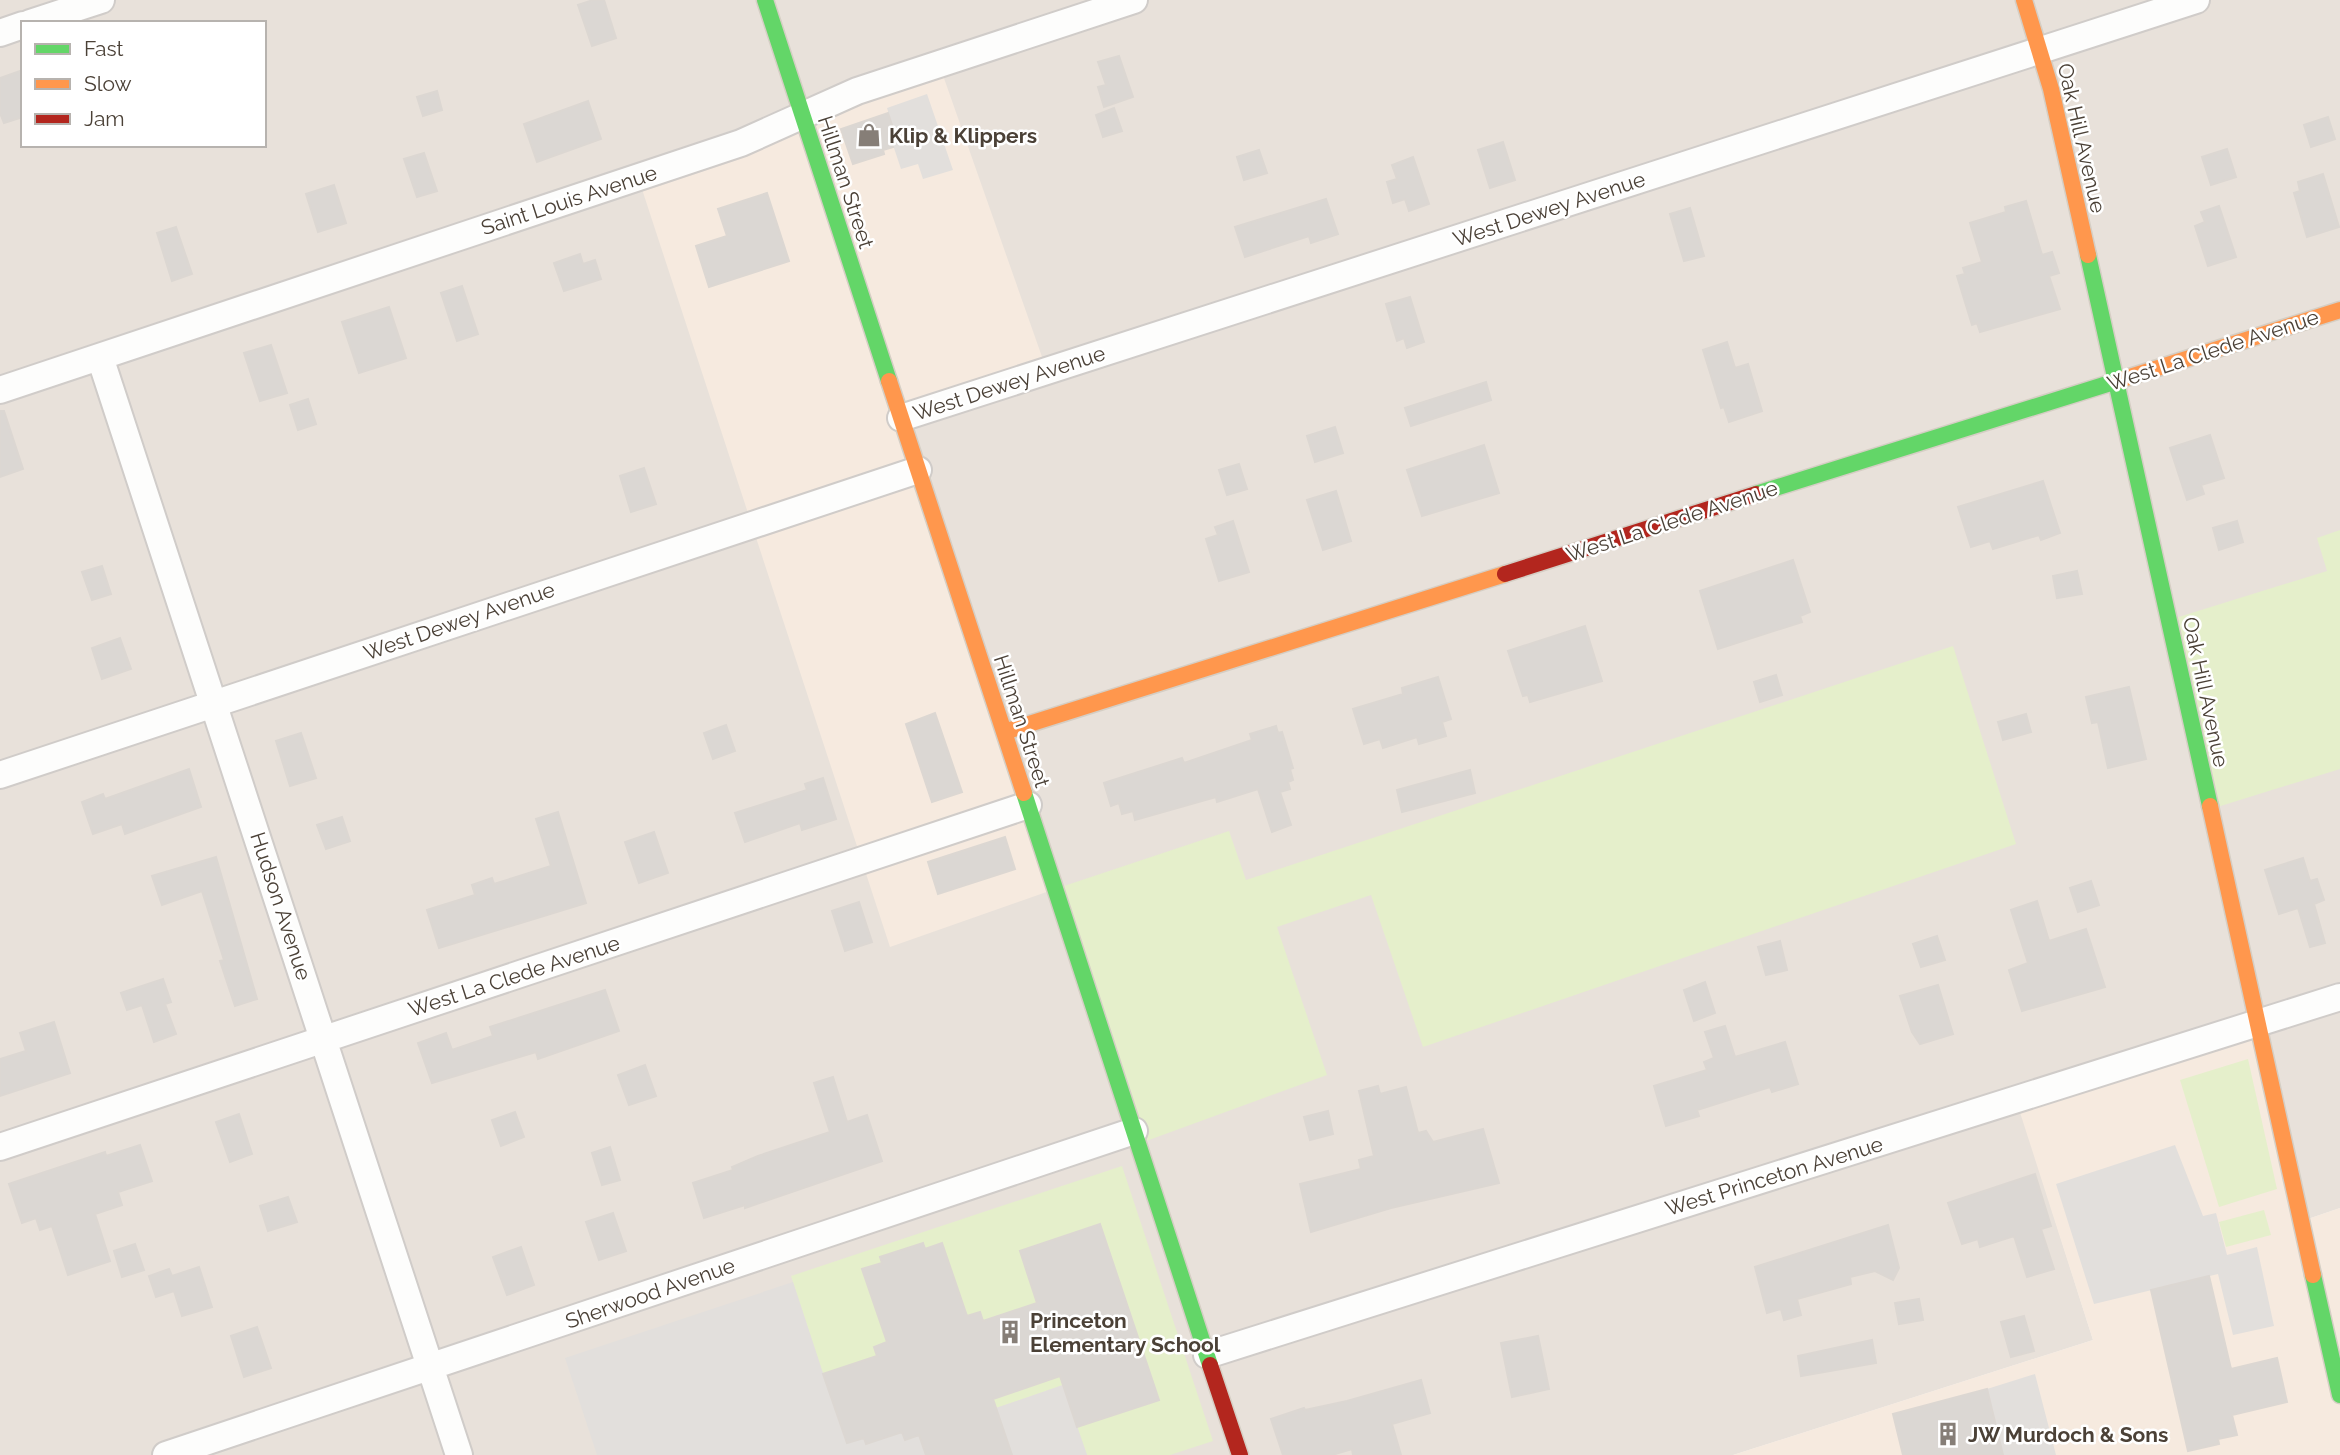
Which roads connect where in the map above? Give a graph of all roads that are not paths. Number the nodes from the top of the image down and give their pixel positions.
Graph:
1 (101, 0) edge
2 (765, 0) edge
3 (1135, 0) edge
4 (2024, 0) edge
5 (2196, 0) edge
6 (36, 21) edge
7 (21, 26) edge
8 (0, 33) edge
9 (2040, 50) junction
10 (803, 116) junction
11 (2340, 310) edge
12 (100, 357) junction
13 (2116, 381) junction
14 (0, 390) edge
15 (901, 418) junction
16 (918, 470) junction
17 (215, 703) junction
18 (1004, 732) junction
19 (0, 775) edge
20 (1028, 805) junction
21 (2340, 997) edge
22 (2258, 1023) junction
23 (324, 1039) junction
24 (1134, 1131) junction
25 (0, 1147) edge
26 (1207, 1355) junction
27 (430, 1367) junction
28 (2340, 1395) edge
29 (166, 1455) edge
30 (459, 1455) edge
31 (1238, 1455) edge

1 - 6 street
2 - 10 street, Hillman Street
3 - 10 street, Saint Louis Avenue
4 - 9 street, Oak Hill Avenue
5 - 9 street, West Dewey Avenue
7 - 8 street
9 - 13 street, Oak Hill Avenue
9 - 15 street, West Dewey Avenue
10 - 12 street, Saint Louis Avenue
10 - 15 street, Hillman Street
11 - 13 street, West La Clede Avenue
12 - 14 street, Saint Louis Avenue
12 - 17 street, Hudson Avenue
13 - 18 street, West La Clede Avenue
13 - 22 street, Oak Hill Avenue
15 - 16 street, Hillman Street
16 - 17 street, West Dewey Avenue
16 - 18 street, Hillman Street
17 - 19 street, West Dewey Avenue
17 - 23 street, Hudson Avenue
18 - 20 street, Hillman Street
20 - 23 street, West La Clede Avenue
20 - 24 street, Hillman Street
21 - 22 street, West Princeton Avenue
22 - 26 street, West Princeton Avenue
22 - 28 street, Oak Hill Avenue
23 - 25 street, West La Clede Avenue
23 - 27 street, Hudson Avenue
24 - 26 street, Hillman Street
24 - 27 street, Sherwood Avenue
26 - 31 street, Hillman Street
27 - 29 street, Sherwood Avenue
27 - 30 street, Hudson Avenue

